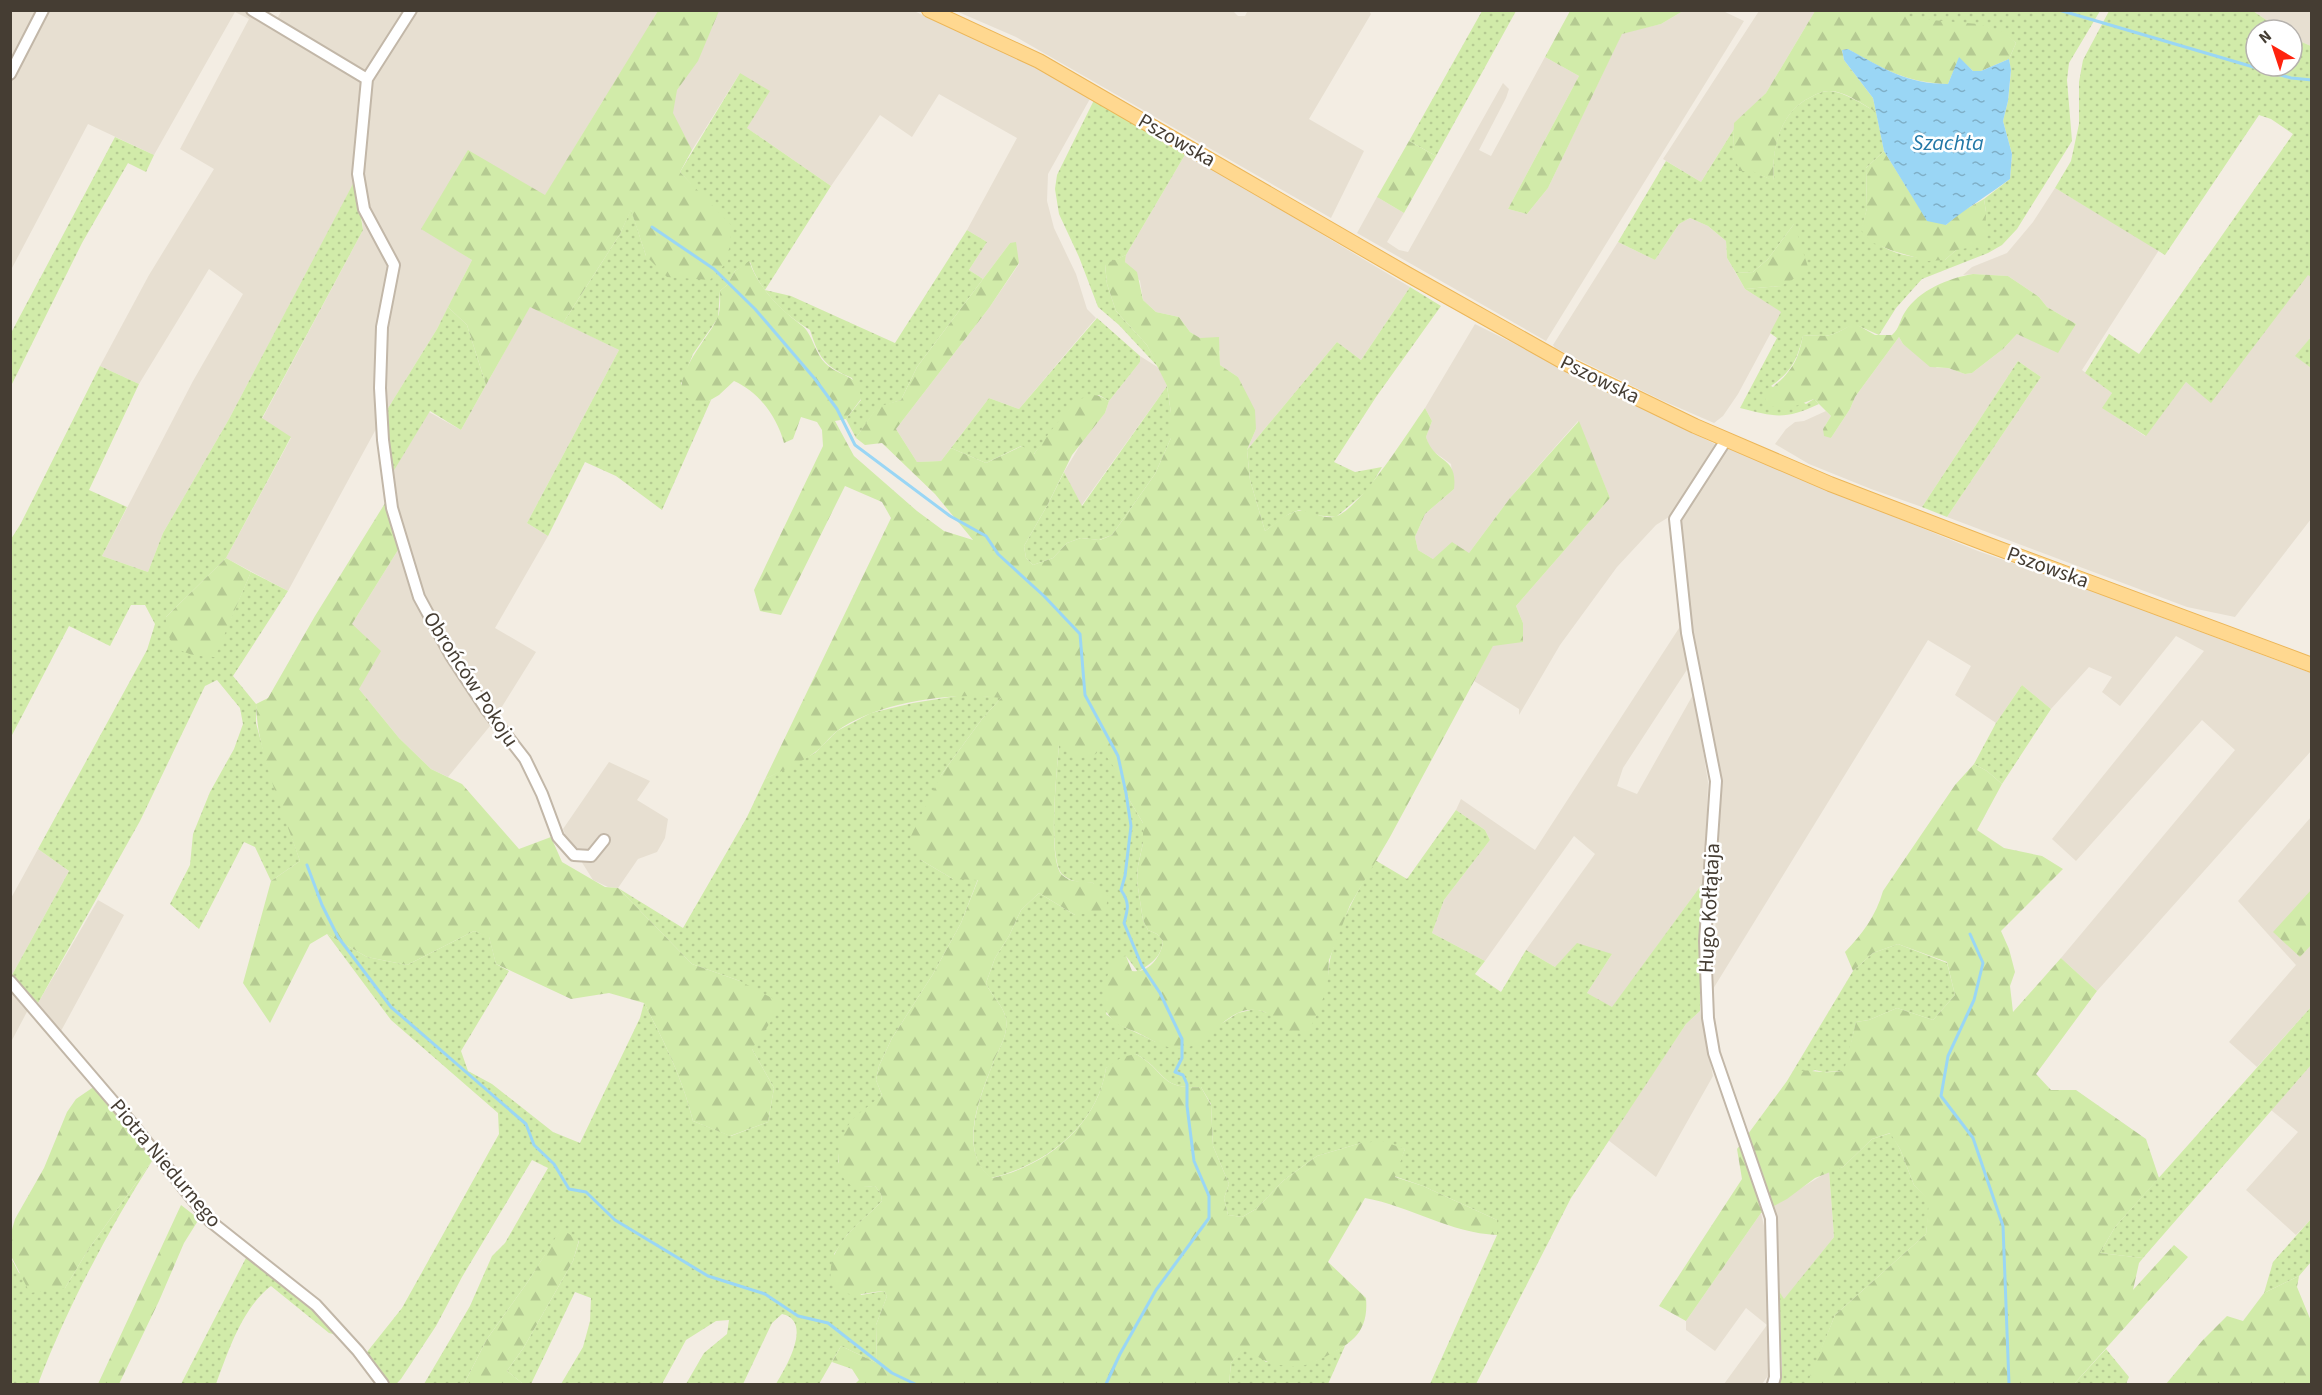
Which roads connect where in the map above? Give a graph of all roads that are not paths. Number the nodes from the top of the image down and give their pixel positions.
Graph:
1 (43, 10) edge
2 (252, 10) edge
3 (411, 10) edge
4 (929, 10) edge
5 (10, 74) edge
6 (367, 79) junction
7 (1726, 440) junction
8 (2312, 665) edge
9 (604, 840) dead end
10 (10, 981) edge
11 (383, 1384) edge
12 (1773, 1384) edge

1 - 5 street
2 - 6 street
3 - 6 street, Obrońców Pokoju
4 - 7 main road, Pszowska
6 - 9 street, Obrońców Pokoju
7 - 8 main road, Pszowska
7 - 12 street, Hugo Kołłątaja
10 - 11 street, Piotra Niedurnego

